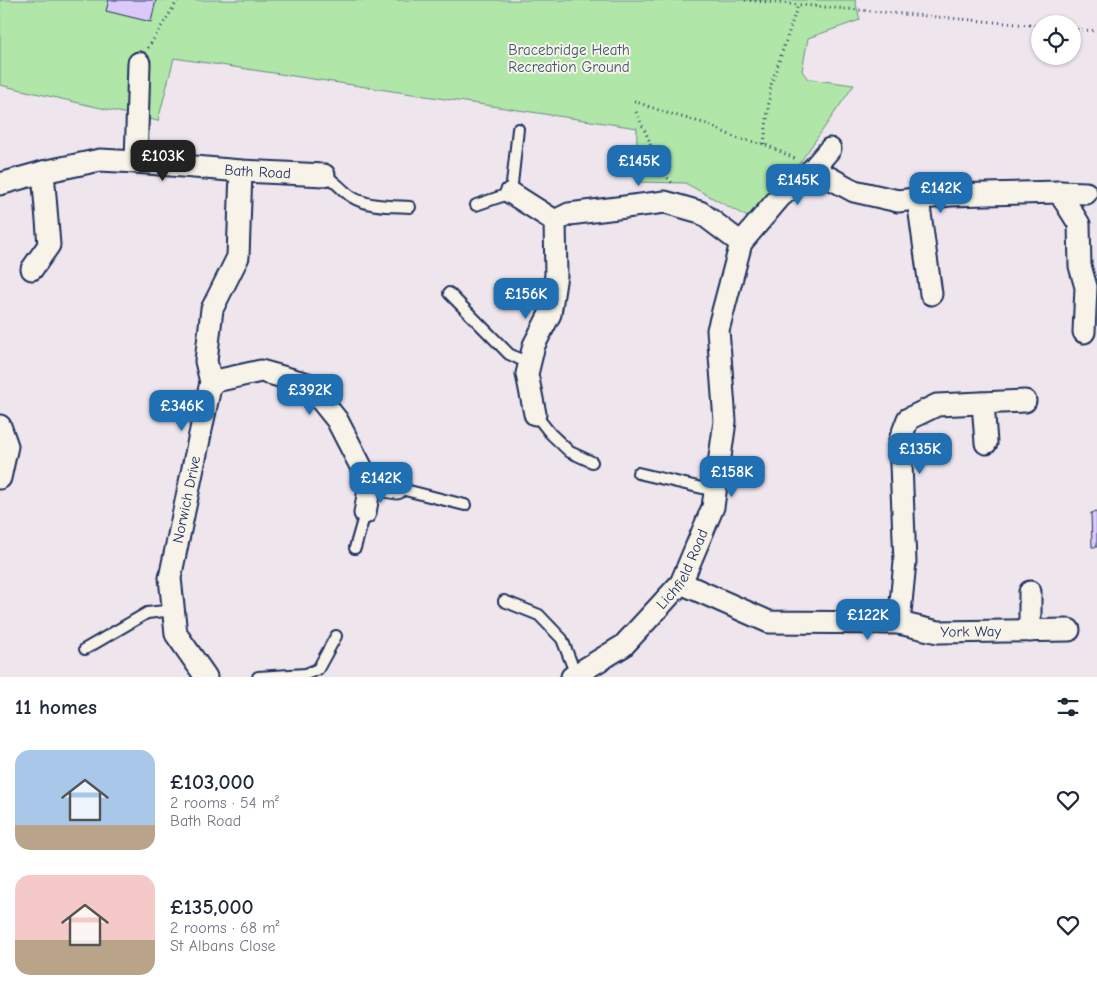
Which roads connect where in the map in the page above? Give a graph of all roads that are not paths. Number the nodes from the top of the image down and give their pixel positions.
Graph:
1 (139, 63) road end
2 (518, 129) dead end
3 (830, 149) dead end
4 (136, 162) junction
5 (807, 165) junction
6 (241, 171) junction
7 (43, 172) junction
8 (324, 175) joint
9 (0, 184) edge
10 (1059, 192) junction
11 (511, 193) junction
12 (1086, 193) dead end
13 (918, 199) junction
14 (476, 205) dead end
15 (410, 208) dead end
16 (555, 221) junction
17 (741, 243) junction
18 (32, 269) dead end
19 (1091, 289) edge
20 (449, 294) dead end
21 (931, 294) dead end
22 (1084, 332) dead end
23 (530, 364) junction
24 (211, 382) junction
25 (1026, 401) dead end
26 (983, 403) junction
27 (536, 414) joint
28 (0, 426) edge
29 (986, 443) dead end
30 (592, 462) dead end
31 (638, 473) dead end
32 (0, 478) edge
33 (370, 484) junction
34 (397, 488) joint
35 (715, 490) junction
36 (465, 505) dead end
37 (365, 513) joint
38 (355, 548) dead end
39 (681, 584) junction
40 (1030, 592) dead end
41 (504, 601) dead end
42 (174, 610) junction
43 (899, 623) junction
44 (1069, 630) dead end
45 (1030, 631) junction
46 (336, 636) dead end
47 (85, 649) dead end
48 (574, 676) edge
49 (206, 677) edge
50 (258, 677) edge

1 - 4 street
2 - 11 lane
3 - 5 street
4 - 6 street, Bath Road
4 - 7 street, Bath Road
5 - 13 street
5 - 17 street
6 - 8 street, Bath Road
6 - 24 street, Norwich Drive
7 - 9 street, Bath Road
7 - 18 street
8 - 15 lane
10 - 12 street
10 - 13 street
10 - 19 street
11 - 14 lane
11 - 16 street
13 - 21 street
16 - 17 street
16 - 23 street
17 - 35 street, Lichfield Road
19 - 22 street
20 - 23 lane
23 - 27 street
24 - 33 street
24 - 42 street, Norwich Drive
25 - 26 street
26 - 29 street
26 - 43 street
27 - 30 lane
28 - 32 street
31 - 35 lane
33 - 34 street
33 - 37 street
34 - 36 lane
35 - 39 street, Lichfield Road
37 - 38 lane
39 - 43 street, York Way
39 - 48 street, Lichfield Road
40 - 45 street
41 - 48 lane
42 - 47 lane
42 - 49 street, Norwich Drive
43 - 45 street, York Way
44 - 45 street, York Way
46 - 50 lane

